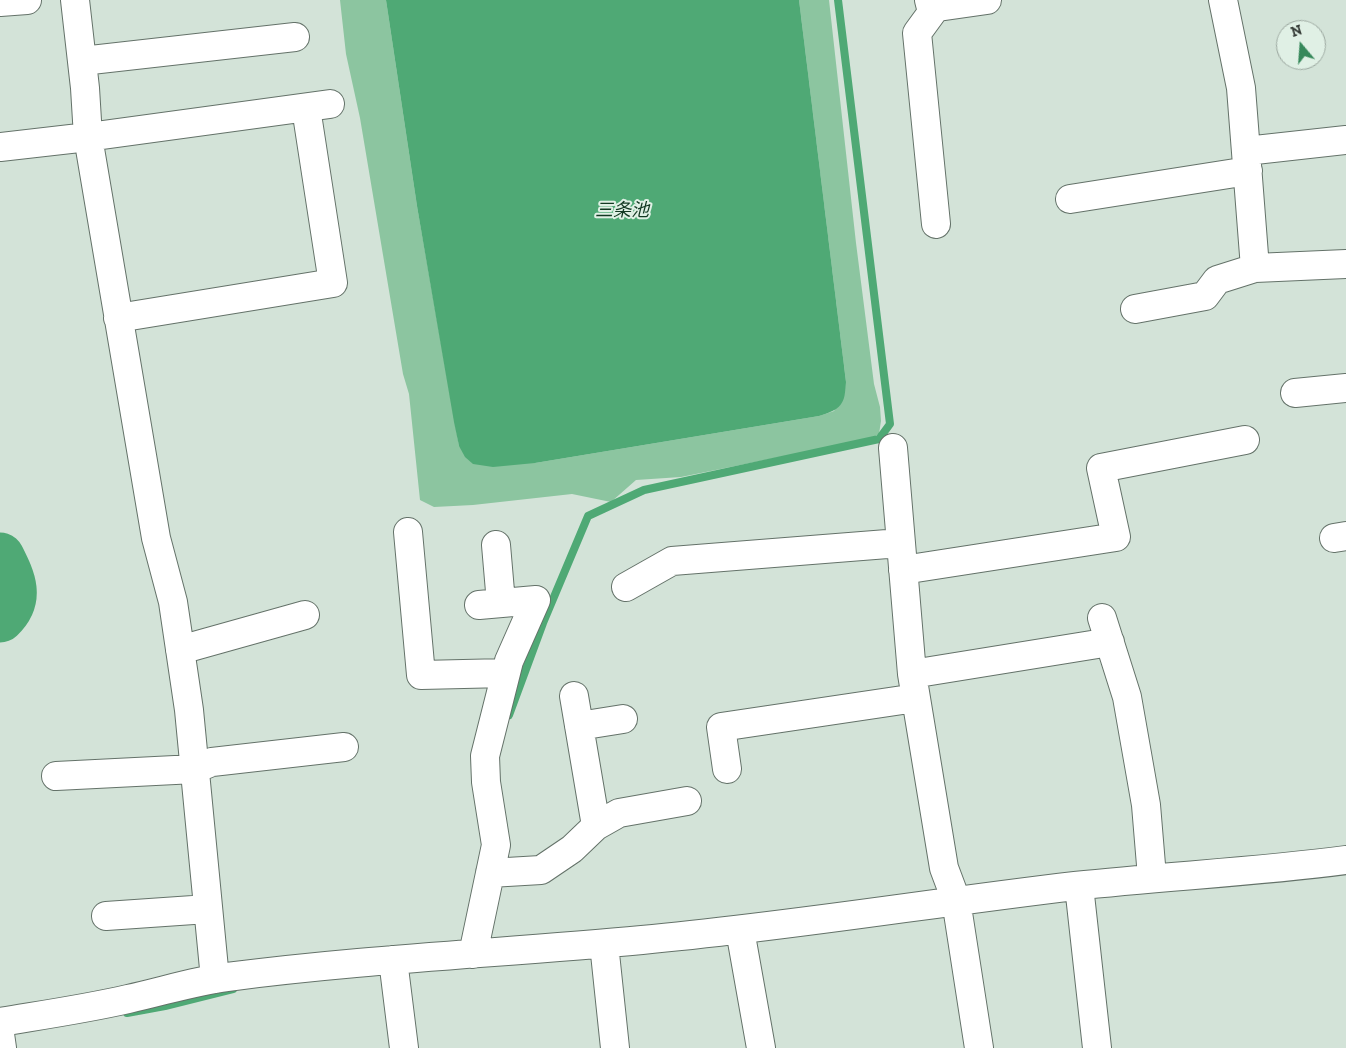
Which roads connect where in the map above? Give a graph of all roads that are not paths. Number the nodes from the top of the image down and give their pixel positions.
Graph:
1 (27, 0) edge
2 (75, 0) edge
3 (987, 0) edge
4 (1223, 0) edge
5 (0, 2) edge
6 (933, 4) edge
7 (295, 37) dead end
8 (82, 61) junction
9 (88, 137) junction
10 (1346, 140) edge
11 (0, 146) edge
12 (1247, 161) junction
13 (1070, 199) dead end
14 (936, 224) dead end
15 (1346, 264) edge
16 (1255, 268) junction
17 (1135, 309) dead end
18 (118, 318) junction
19 (1346, 388) edge
20 (1295, 393) dead end
21 (1245, 440) dead end
22 (893, 448) dead end
23 (408, 532) dead end
24 (900, 543) junction
25 (496, 545) dead end
26 (902, 570) junction
27 (626, 587) dead end
28 (304, 615) dead end
29 (180, 650) junction
30 (506, 673) junction
31 (914, 686) junction
32 (574, 696) dead end
33 (624, 719) dead end
34 (579, 726) junction
35 (344, 747) dead end
36 (195, 769) junction
37 (726, 769) dead end
38 (56, 776) dead end
39 (687, 801) dead end
40 (596, 826) junction
41 (1346, 860) edge
42 (497, 873) junction
43 (1152, 877) junction
44 (1079, 886) junction
45 (956, 900) junction
46 (208, 909) junction
47 (106, 916) dead end
48 (740, 930) junction
49 (604, 944) junction
50 (473, 954) junction
51 (394, 967) junction
52 (215, 979) junction
53 (1, 1036) edge
54 (404, 1048) edge
55 (615, 1048) edge
56 (761, 1048) edge
57 (979, 1048) edge
58 (1097, 1048) edge

1 - 5 street
2 - 8 street
3 - 6 street
4 - 12 street
6 - 14 street
7 - 8 street
8 - 9 street
9 - 11 street
9 - 18 street
9 - 18 street
10 - 12 street
12 - 13 street
12 - 16 street
15 - 16 street
16 - 17 street
18 - 29 street
19 - 20 street
21 - 26 street
22 - 24 street
23 - 30 street
24 - 26 street
24 - 27 street
25 - 30 street
26 - 31 street
28 - 29 street
29 - 36 street
30 - 42 street
31 - 37 street
31 - 43 street
31 - 45 street
32 - 34 street
33 - 34 street
34 - 40 street
35 - 36 street
36 - 38 street
36 - 46 street
39 - 40 street
40 - 42 street
41 - 43 street
42 - 50 street
43 - 44 street
44 - 45 street
44 - 58 street
45 - 48 street
45 - 57 street
46 - 47 street
46 - 52 street
48 - 49 street
48 - 56 street
49 - 50 street
49 - 55 street
50 - 51 street
51 - 52 street
51 - 54 street
52 - 53 street

